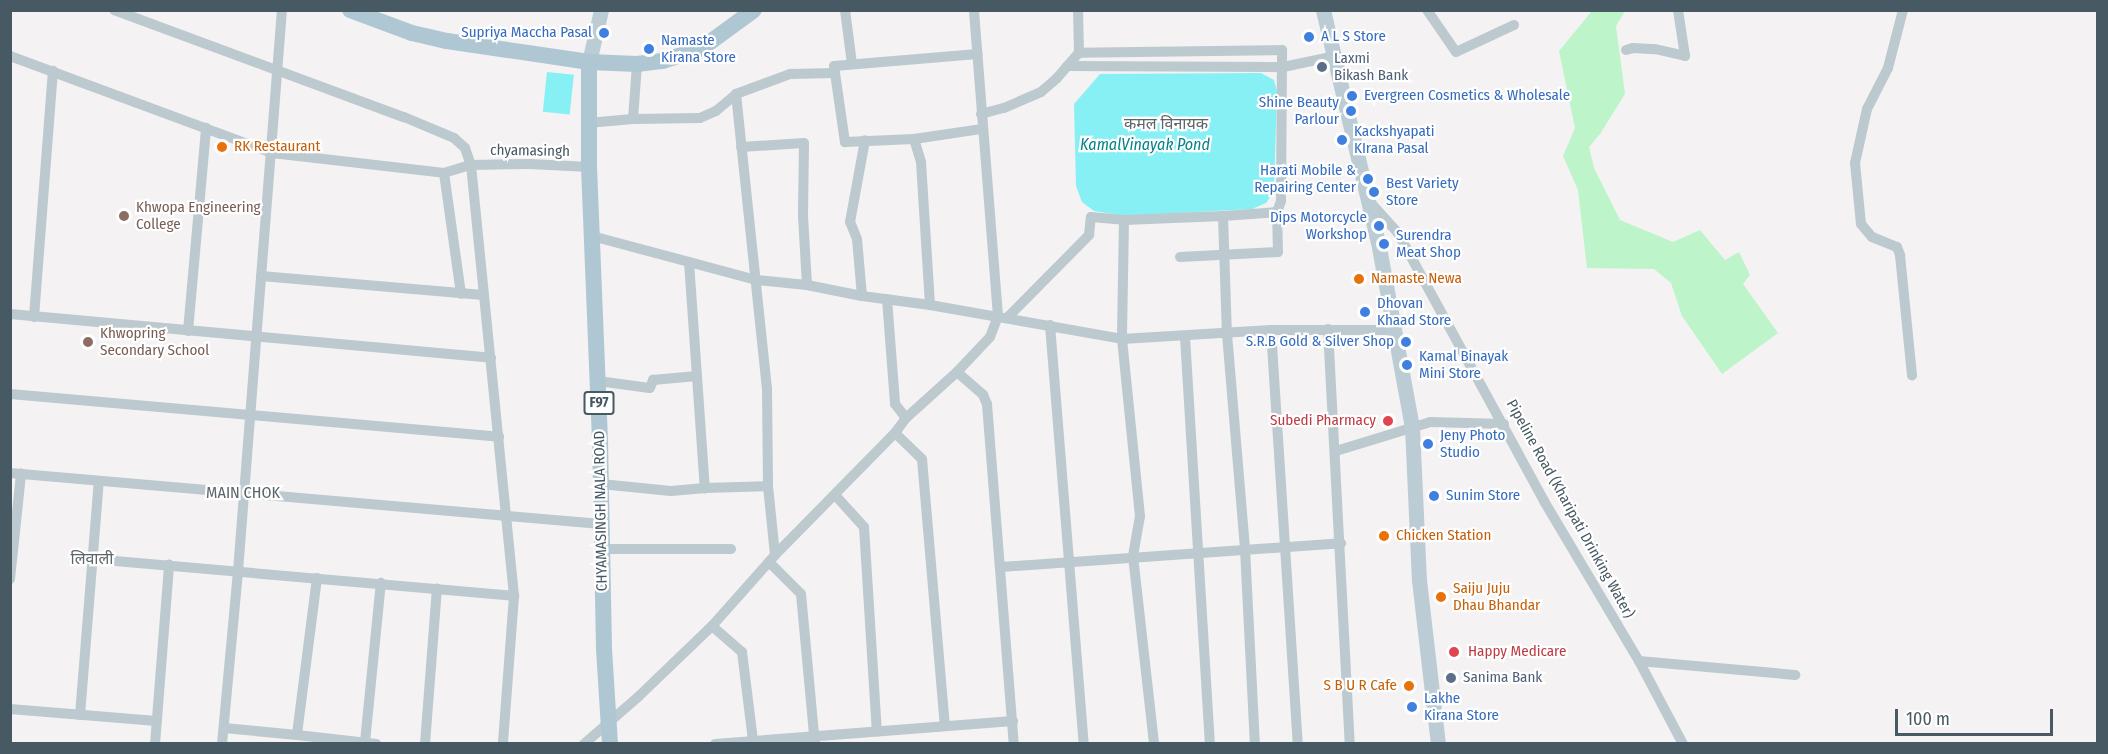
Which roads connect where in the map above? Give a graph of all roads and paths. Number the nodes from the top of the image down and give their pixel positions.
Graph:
1 (114, 10) edge
2 (282, 10) edge
3 (350, 10) edge
4 (601, 10) edge
5 (754, 10) edge
6 (845, 10) edge
7 (974, 10) edge
8 (1078, 10) edge
9 (1323, 10) edge
10 (1427, 10) edge
11 (1678, 10) edge
12 (1903, 10) edge
13 (1514, 25) dead end
14 (1626, 50) dead end
15 (1079, 52) junction
16 (977, 54) junction
17 (10, 56) edge
18 (1335, 56) junction
19 (589, 62) junction
20 (637, 64) junction
21 (852, 64) junction
22 (1067, 66) junction
23 (1283, 67) junction
24 (53, 71) junction
25 (276, 72) junction
26 (834, 73) junction
27 (735, 94) junction
28 (981, 114) junction
29 (633, 119) junction
30 (588, 123) junction
31 (206, 128) junction
32 (982, 129) junction
33 (914, 138) junction
34 (865, 140) junction
35 (741, 147) junction
36 (272, 153) junction
37 (471, 165) junction
38 (589, 168) junction
39 (444, 174) junction
40 (1369, 201) junction
41 (1277, 212) junction
42 (1223, 216) junction
43 (1124, 220) junction
44 (592, 236) junction
45 (1225, 255) junction
46 (1180, 257) dead end
47 (689, 262) junction
48 (261, 276) junction
49 (756, 280) junction
50 (807, 285) junction
51 (461, 294) junction
52 (483, 295) junction
53 (862, 296) junction
54 (887, 299) junction
55 (930, 305) junction
56 (10, 314) edge
57 (34, 317) junction
58 (1003, 317) junction
59 (1050, 325) junction
60 (1328, 329) junction
61 (1271, 330) junction
62 (1394, 330) junction
63 (188, 331) junction
64 (1227, 334) junction
65 (257, 337) junction
66 (1185, 337) junction
67 (1122, 339) junction
68 (491, 358) junction
69 (957, 372) junction
70 (1912, 375) dead end
71 (697, 376) junction
72 (598, 381) junction
73 (10, 394) edge
74 (249, 414) junction
75 (906, 418) junction
76 (1504, 424) junction
77 (1412, 427) junction
78 (895, 433) junction
79 (499, 437) junction
80 (1335, 451) junction
81 (16, 473) edge
82 (99, 481) junction
83 (601, 484) junction
84 (768, 486) junction
85 (705, 488) junction
86 (243, 493) junction
87 (834, 495) junction
88 (506, 515) junction
89 (601, 524) junction
90 (1341, 543) junction
91 (1287, 547) junction
92 (601, 549) junction
93 (731, 549) dead end
94 (1245, 549) junction
95 (1198, 552) junction
96 (1133, 556) junction
97 (772, 558) junction
98 (92, 559) junction
99 (1069, 560) junction
100 (170, 565) junction
101 (1001, 567) junction
102 (238, 571) junction
103 (317, 578) junction
104 (10, 579) edge
105 (381, 583) junction
106 (437, 588) junction
107 (514, 596) junction
108 (712, 626) junction
109 (1639, 661) junction
110 (1795, 675) dead end
111 (10, 709) edge
112 (80, 715) junction
113 (157, 721) junction
114 (1013, 721) junction
115 (607, 723) junction
116 (945, 725) junction
117 (224, 728) junction
118 (877, 732) junction
119 (297, 735) junction
120 (753, 740) junction
121 (815, 740) edge
122 (370, 743) edge
123 (155, 744) edge
124 (222, 744) edge
125 (425, 744) edge
126 (503, 744) edge
127 (584, 744) edge
128 (610, 744) edge
129 (715, 744) edge
130 (1014, 744) edge
131 (1084, 744) edge
132 (1154, 744) edge
133 (1210, 744) edge
134 (1255, 744) edge
135 (1298, 744) edge
136 (1350, 744) edge
137 (1438, 744) edge
138 (1683, 744) edge

1 - 25 street
2 - 25 street
3 - 19 main road
4 - 19 main road
5 - 20 main road
6 - 21 street
7 - 16 street
8 - 15 street
9 - 18 main road
10 - 13 street
11 - 14 street
12 - 70 street
15 - 22 street
15 - 23 street
16 - 21 street
16 - 28 street
17 - 24 street
18 - 23 street
18 - 40 main road
19 - 20 main road
19 - 30 main road, CHYAMASINGH NALA ROAD / F97
20 - 29 street
21 - 26 street
22 - 23 street
22 - 28 street
23 - 41 street
24 - 31 street
24 - 57 street
25 - 36 street
25 - 37 street
26 - 27 street
26 - 34 street
27 - 29 street
27 - 35 street
28 - 32 street
29 - 30 street
30 - 38 main road, CHYAMASINGH NALA ROAD / F97
31 - 36 street
31 - 63 street
32 - 33 street
32 - 58 street
33 - 34 street
33 - 55 street
34 - 53 street
35 - 49 street
35 - 50 street
36 - 39 street
36 - 48 street
37 - 38 street, chyamasingh
37 - 39 street, chyamasingh
37 - 52 street
38 - 44 main road, CHYAMASINGH NALA ROAD / F97
39 - 51 street
40 - 62 main road
40 - 76 street, Pipeline Road (Kharipati Drinking Water)
41 - 42 street
41 - 45 street
42 - 43 street
42 - 45 street
43 - 58 street
43 - 67 street
44 - 47 street
44 - 72 main road, CHYAMASINGH NALA ROAD / F97
45 - 46 street
45 - 64 street
47 - 49 street
47 - 71 street
48 - 51 street
48 - 65 street
49 - 50 street
49 - 84 street
50 - 53 street
51 - 52 street
52 - 68 street
53 - 54 street
54 - 55 street
54 - 75 street
55 - 58 street
56 - 57 street
57 - 63 street
58 - 59 street
58 - 69 street
59 - 67 street
59 - 99 street
60 - 61 street
60 - 62 street
60 - 80 street
61 - 64 street
61 - 91 street
62 - 77 main road
63 - 65 street
64 - 66 street
64 - 94 street
65 - 68 street
65 - 74 street
66 - 67 street
66 - 95 street
67 - 96 street
68 - 79 street
69 - 75 street
69 - 101 street
71 - 72 street
71 - 85 street
72 - 83 main road, CHYAMASINGH NALA ROAD / F97
73 - 74 street
74 - 79 street
74 - 86 street
75 - 78 street
76 - 77 street
76 - 109 street, Pipeline Road (Kharipati Drinking Water)
77 - 80 street
77 - 137 main road
78 - 87 street
78 - 116 street
79 - 88 street
80 - 90 street
81 - 82 street
81 - 104 street
82 - 86 street
82 - 98 street
83 - 85 street
83 - 89 main road, CHYAMASINGH NALA ROAD / F97
84 - 85 street
84 - 97 street
86 - 88 street
86 - 102 street
87 - 97 street
87 - 118 street
88 - 89 street
88 - 107 street
89 - 92 main road, CHYAMASINGH NALA ROAD / F97
90 - 91 street
90 - 136 street
91 - 94 street
91 - 135 street
92 - 93 street
92 - 115 main road, CHYAMASINGH NALA ROAD / F97
94 - 95 street
94 - 134 street
95 - 96 street
95 - 133 street
96 - 99 street
96 - 132 street
97 - 108 street
97 - 121 street
98 - 100 street
98 - 112 street
99 - 101 street
99 - 131 street
100 - 102 street
100 - 113 street
101 - 114 street
102 - 103 street
102 - 117 street
103 - 105 street
103 - 119 street
105 - 106 street
105 - 122 street
106 - 107 street
106 - 125 street
107 - 126 street
108 - 115 street
108 - 120 street
109 - 110 street
109 - 138 street, Pipeline Road (Kharipati Drinking Water)
111 - 112 street
112 - 113 street
113 - 123 street
114 - 116 street
114 - 130 street
115 - 127 street
115 - 128 main road, CHYAMASINGH NALA ROAD / F97
116 - 118 street
117 - 119 street
117 - 124 street
118 - 121 street
119 - 122 street
120 - 121 street
120 - 129 street

